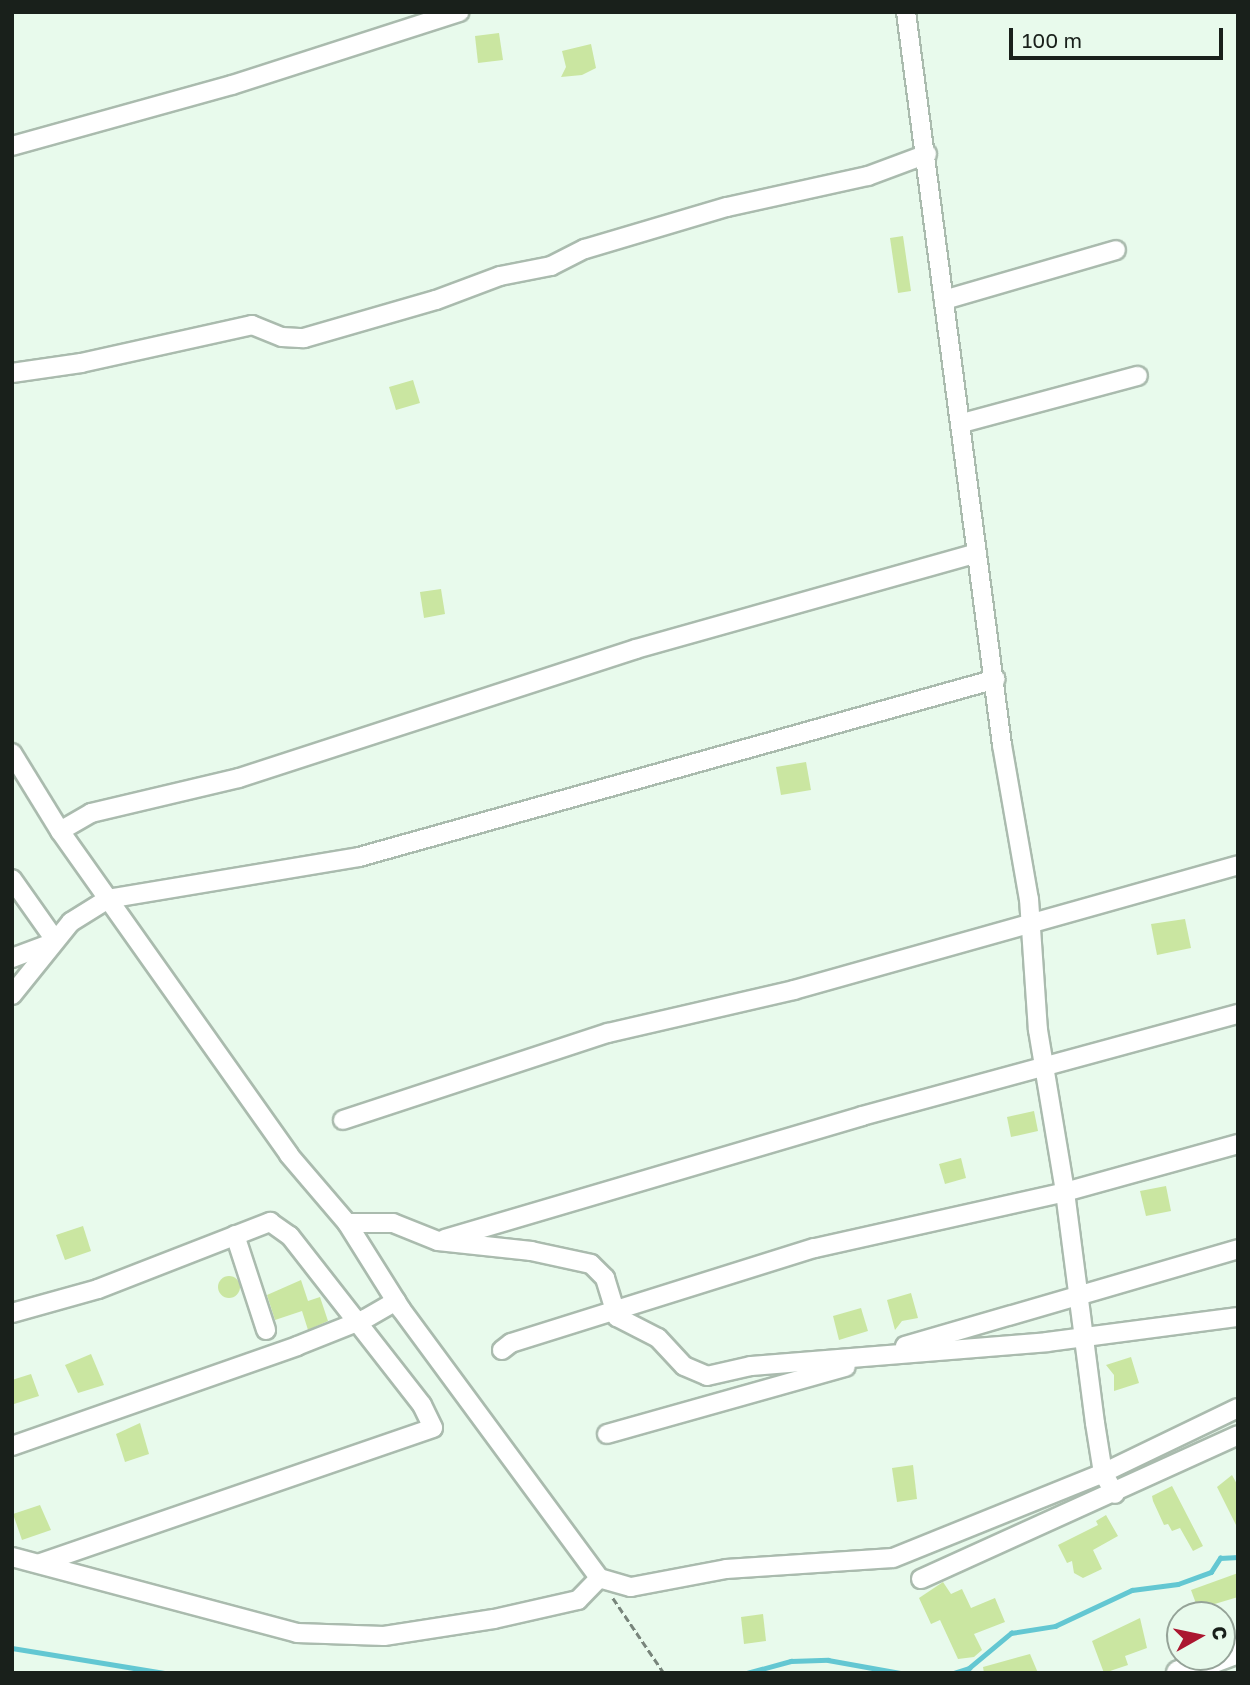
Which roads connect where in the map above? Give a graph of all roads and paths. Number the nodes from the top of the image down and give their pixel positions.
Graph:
1 (460, 12) edge
2 (906, 12) edge
3 (12, 146) edge
4 (927, 153) junction
5 (1116, 250) dead end
6 (944, 300) junction
7 (12, 373) edge
8 (1138, 376) dead end
9 (962, 423) junction
10 (977, 553) junction
11 (996, 679) junction
12 (12, 753) edge
13 (60, 831) junction
14 (1238, 865) edge
15 (12, 879) edge
16 (108, 898) junction
17 (1031, 924) junction
18 (54, 941) junction
19 (12, 958) edge
20 (12, 995) edge
21 (1238, 1014) edge
22 (1047, 1067) junction
23 (343, 1120) dead end
24 (1238, 1144) edge
25 (1065, 1192) junction
26 (347, 1223) junction
27 (235, 1235) junction
28 (438, 1241) junction
29 (1238, 1248) edge
30 (1080, 1296) junction
31 (396, 1301) junction
32 (614, 1312) junction
33 (12, 1313) edge
34 (1238, 1317) edge
35 (358, 1322) junction
36 (266, 1330) dead end
37 (1084, 1337) junction
38 (502, 1350) dead end
39 (880, 1356) junction
40 (1238, 1408) edge
41 (607, 1434) dead end
42 (1238, 1435) edge
43 (12, 1446) edge
44 (1103, 1473) junction
45 (1115, 1494) junction
46 (12, 1557) edge
47 (41, 1563) junction
48 (599, 1578) junction
49 (921, 1579) dead end
50 (1238, 1651) edge
51 (664, 1673) edge
52 (1179, 1673) edge

1 - 3 street
2 - 4 street
4 - 6 street
4 - 7 street
5 - 6 street
6 - 9 street
8 - 9 street
9 - 10 street
10 - 11 street
10 - 13 street
11 - 16 street
11 - 17 street
12 - 13 street
13 - 16 street
14 - 17 street
15 - 18 street
16 - 18 street
16 - 26 street
17 - 22 street
17 - 23 street
18 - 19 street
18 - 20 street
21 - 22 street
22 - 25 street
22 - 28 street
24 - 25 street
25 - 30 street
25 - 32 street
26 - 28 street
26 - 31 street
27 - 33 street
27 - 35 street
27 - 36 street
28 - 32 street
29 - 30 street
30 - 37 street
30 - 39 street
31 - 35 street
31 - 48 street
32 - 38 street
32 - 39 street
34 - 37 street
35 - 43 street
35 - 47 street
37 - 39 street
37 - 44 street
39 - 41 street
40 - 44 street
42 - 45 street
44 - 45 street
44 - 48 street
45 - 49 street
46 - 47 street
47 - 48 street
48 - 51 path
50 - 52 main road

